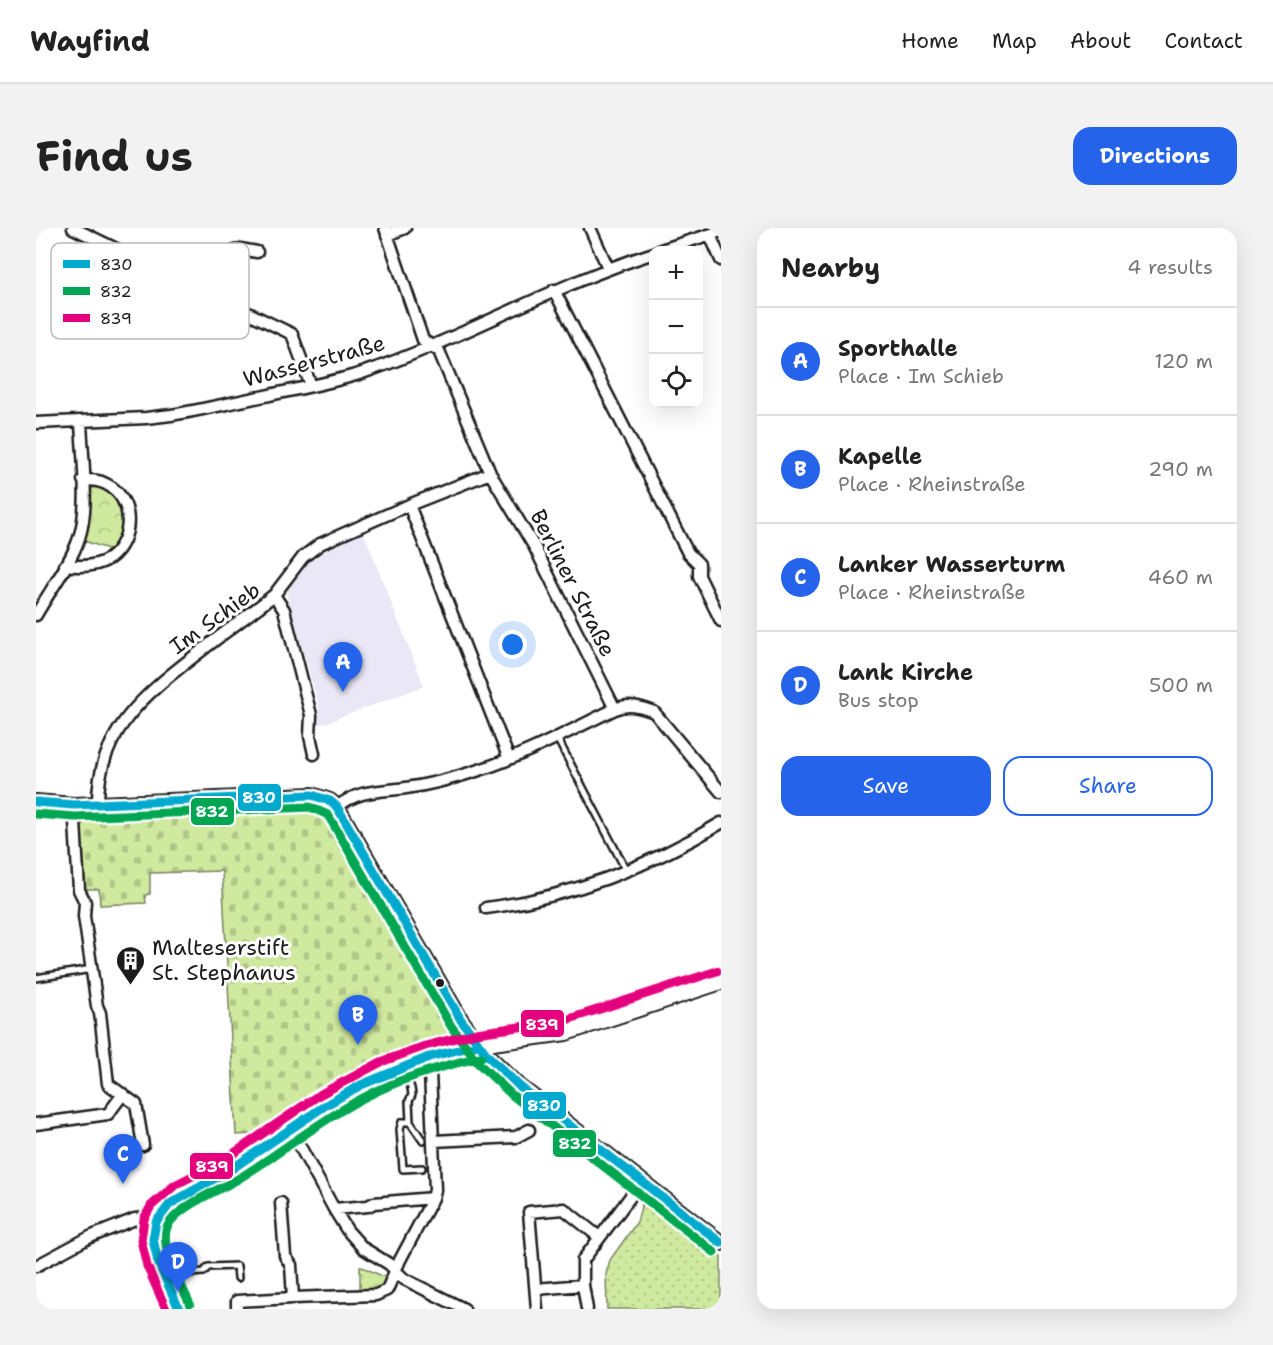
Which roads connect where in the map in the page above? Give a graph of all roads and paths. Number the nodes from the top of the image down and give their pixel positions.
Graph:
1 (73, 228) edge
2 (405, 228) edge
3 (590, 228) edge
4 (721, 231) edge
5 (386, 232) edge
6 (710, 235) junction
7 (104, 243) edge
8 (674, 246) edge
9 (249, 251) edge
10 (257, 252) dead end
11 (649, 255) edge
12 (721, 260) edge
13 (608, 268) junction
14 (554, 290) junction
15 (249, 313) edge
16 (432, 346) junction
17 (311, 386) junction
18 (81, 421) junction
19 (36, 423) edge
20 (490, 472) junction
21 (83, 480) junction
22 (409, 505) junction
23 (65, 565) junction
24 (274, 595) junction
25 (36, 615) edge
26 (721, 621) edge
27 (615, 709) junction
28 (556, 737) junction
29 (314, 754) dead end
30 (509, 759) junction
31 (721, 792) edge
32 (36, 802) edge
33 (98, 804) junction
34 (74, 805) junction
35 (337, 807) junction
36 (721, 824) edge
37 (626, 870) junction
38 (486, 908) dead end
39 (92, 969) junction
40 (36, 978) edge
41 (721, 982) edge
42 (478, 1045) junction
43 (403, 1067) junction
44 (430, 1072) dead end
45 (123, 1094) junction
46 (410, 1122) junction
47 (36, 1124) edge
48 (291, 1130) junction
49 (529, 1130) dead end
50 (428, 1141) junction
51 (143, 1145) dead end
52 (422, 1168) dead end
53 (642, 1181) junction
54 (433, 1198) junction
55 (281, 1203) dead end
56 (334, 1209) junction
57 (156, 1222) junction
58 (599, 1237) junction
59 (720, 1242) edge
60 (36, 1265) edge
61 (396, 1272) junction
62 (165, 1278) junction
63 (238, 1278) dead end
64 (583, 1285) junction
65 (536, 1289) junction
66 (293, 1298) junction
67 (179, 1309) edge
68 (237, 1309) edge
69 (464, 1309) edge
70 (537, 1309) edge
71 (587, 1309) edge

1 - 7 street
2 - 5 street
3 - 13 street
4 - 6 street
5 - 16 street, Berliner Straße
6 - 8 street
6 - 12 street
9 - 10 street
11 - 13 street, Wasserstraße
13 - 14 street, Wasserstraße
14 - 16 street, Wasserstraße
14 - 26 street
15 - 17 street
16 - 17 street, Wasserstraße
16 - 20 street, Berliner Straße
17 - 18 street, Wasserstraße
18 - 19 street, Wasserstraße
18 - 21 street
20 - 22 street
20 - 27 street, Berliner Straße
21 - 23 street
21 - 23 street
22 - 24 street
22 - 30 street
23 - 25 street
24 - 29 street, Im Schieb
24 - 33 street, Im Schieb
27 - 28 street
27 - 31 street
28 - 30 street
28 - 37 lane
30 - 35 street
32 - 34 street
33 - 34 street
33 - 35 street
34 - 39 street
35 - 42 street
36 - 37 street
37 - 38 street
39 - 40 lane
39 - 45 street
41 - 42 street
42 - 43 street
42 - 53 street
43 - 46 lane
43 - 48 street
44 - 50 street
45 - 47 street
45 - 51 street
46 - 50 lane
46 - 52 lane
48 - 56 street
48 - 57 street
49 - 50 street
50 - 54 street
53 - 58 street
53 - 59 street
54 - 56 street
54 - 61 street
55 - 66 street
56 - 61 street
57 - 60 street
57 - 62 street
58 - 64 street
58 - 65 street
61 - 66 street
61 - 69 street
62 - 63 lane
62 - 67 street
64 - 65 street
64 - 71 street
65 - 70 street
66 - 68 street

